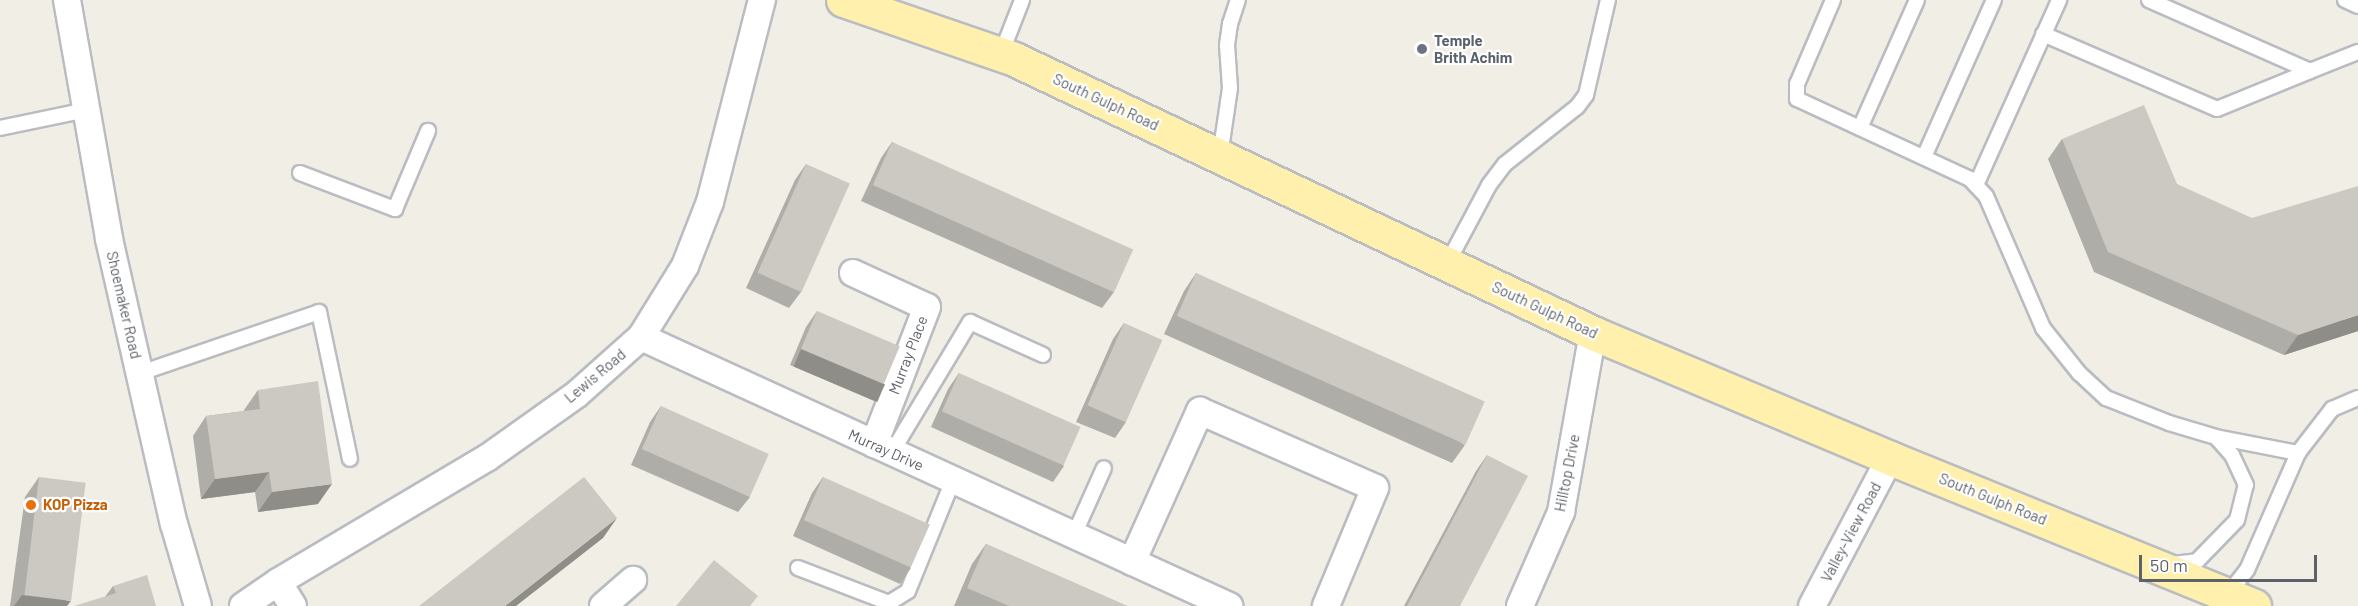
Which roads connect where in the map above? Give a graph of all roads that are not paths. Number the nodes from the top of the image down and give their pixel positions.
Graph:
1 (67, 0) edge
2 (762, 0) edge
3 (843, 0) edge
4 (1022, 0) edge
5 (1238, 0) edge
6 (1608, 0) edge
7 (1833, 0) edge
8 (1917, 0) edge
9 (1994, 0) edge
10 (2059, 0) edge
11 (2149, 0) edge
12 (2345, 0) edge
13 (2358, 6) edge
14 (2043, 34) junction
15 (2358, 52) edge
16 (1001, 54) junction
17 (2310, 71) junction
18 (86, 110) junction
19 (0, 128) edge
20 (1860, 128) junction
21 (428, 131) dead end
22 (1220, 156) junction
23 (1924, 158) junction
24 (300, 173) dead end
25 (1976, 185) junction
26 (1447, 264) junction
27 (853, 273) dead end
28 (1593, 333) junction
29 (641, 337) junction
30 (1043, 355) dead end
31 (140, 373) junction
32 (2358, 398) edge
33 (2216, 437) junction
34 (883, 448) junction
35 (2298, 453) junction
36 (1890, 458) junction
37 (350, 459) dead end
38 (1104, 468) dead end
39 (953, 480) junction
40 (1074, 535) junction
41 (1132, 562) junction
42 (2160, 566) junction
43 (798, 568) dead end
44 (633, 579) dead end
45 (278, 582) junction
46 (2234, 602) edge
47 (198, 606) edge
48 (243, 606) edge
49 (294, 606) edge
50 (603, 606) edge
51 (1228, 606) edge
52 (1326, 606) edge
53 (1520, 606) edge
54 (1812, 606) edge

1 - 18 street, Shoemaker Road
2 - 29 street, Lewis Road
3 - 16 main road, South Gulph Road
4 - 16 lane
5 - 22 lane
6 - 26 lane
7 - 20 lane
8 - 20 lane
9 - 23 lane
10 - 14 lane
11 - 17 lane
12 - 13 lane
14 - 17 lane
14 - 25 lane
15 - 17 lane
16 - 22 main road, South Gulph Road
18 - 19 lane
18 - 31 street, Shoemaker Road
20 - 23 lane
21 - 24 lane
22 - 26 main road, South Gulph Road
23 - 25 lane
25 - 33 lane
26 - 28 main road, South Gulph Road
27 - 34 street, Murray Place
28 - 36 main road, South Gulph Road
28 - 53 street, Hilltop Drive
29 - 34 street, Murray Drive
29 - 45 street, Lewis Road
30 - 34 lane
31 - 37 lane
31 - 47 street, Shoemaker Road
32 - 35 lane
33 - 35 lane
33 - 42 lane
34 - 39 street, Murray Drive
35 - 46 lane
36 - 42 main road, South Gulph Road
36 - 54 street, Valley-View Road
38 - 40 lane
39 - 40 street, Murray Drive
39 - 43 lane
40 - 41 street, Murray Drive
41 - 51 street, Murray Drive
41 - 52 street
42 - 46 main road, South Gulph Road
44 - 50 street
45 - 48 street, Lewis Road
45 - 49 street

